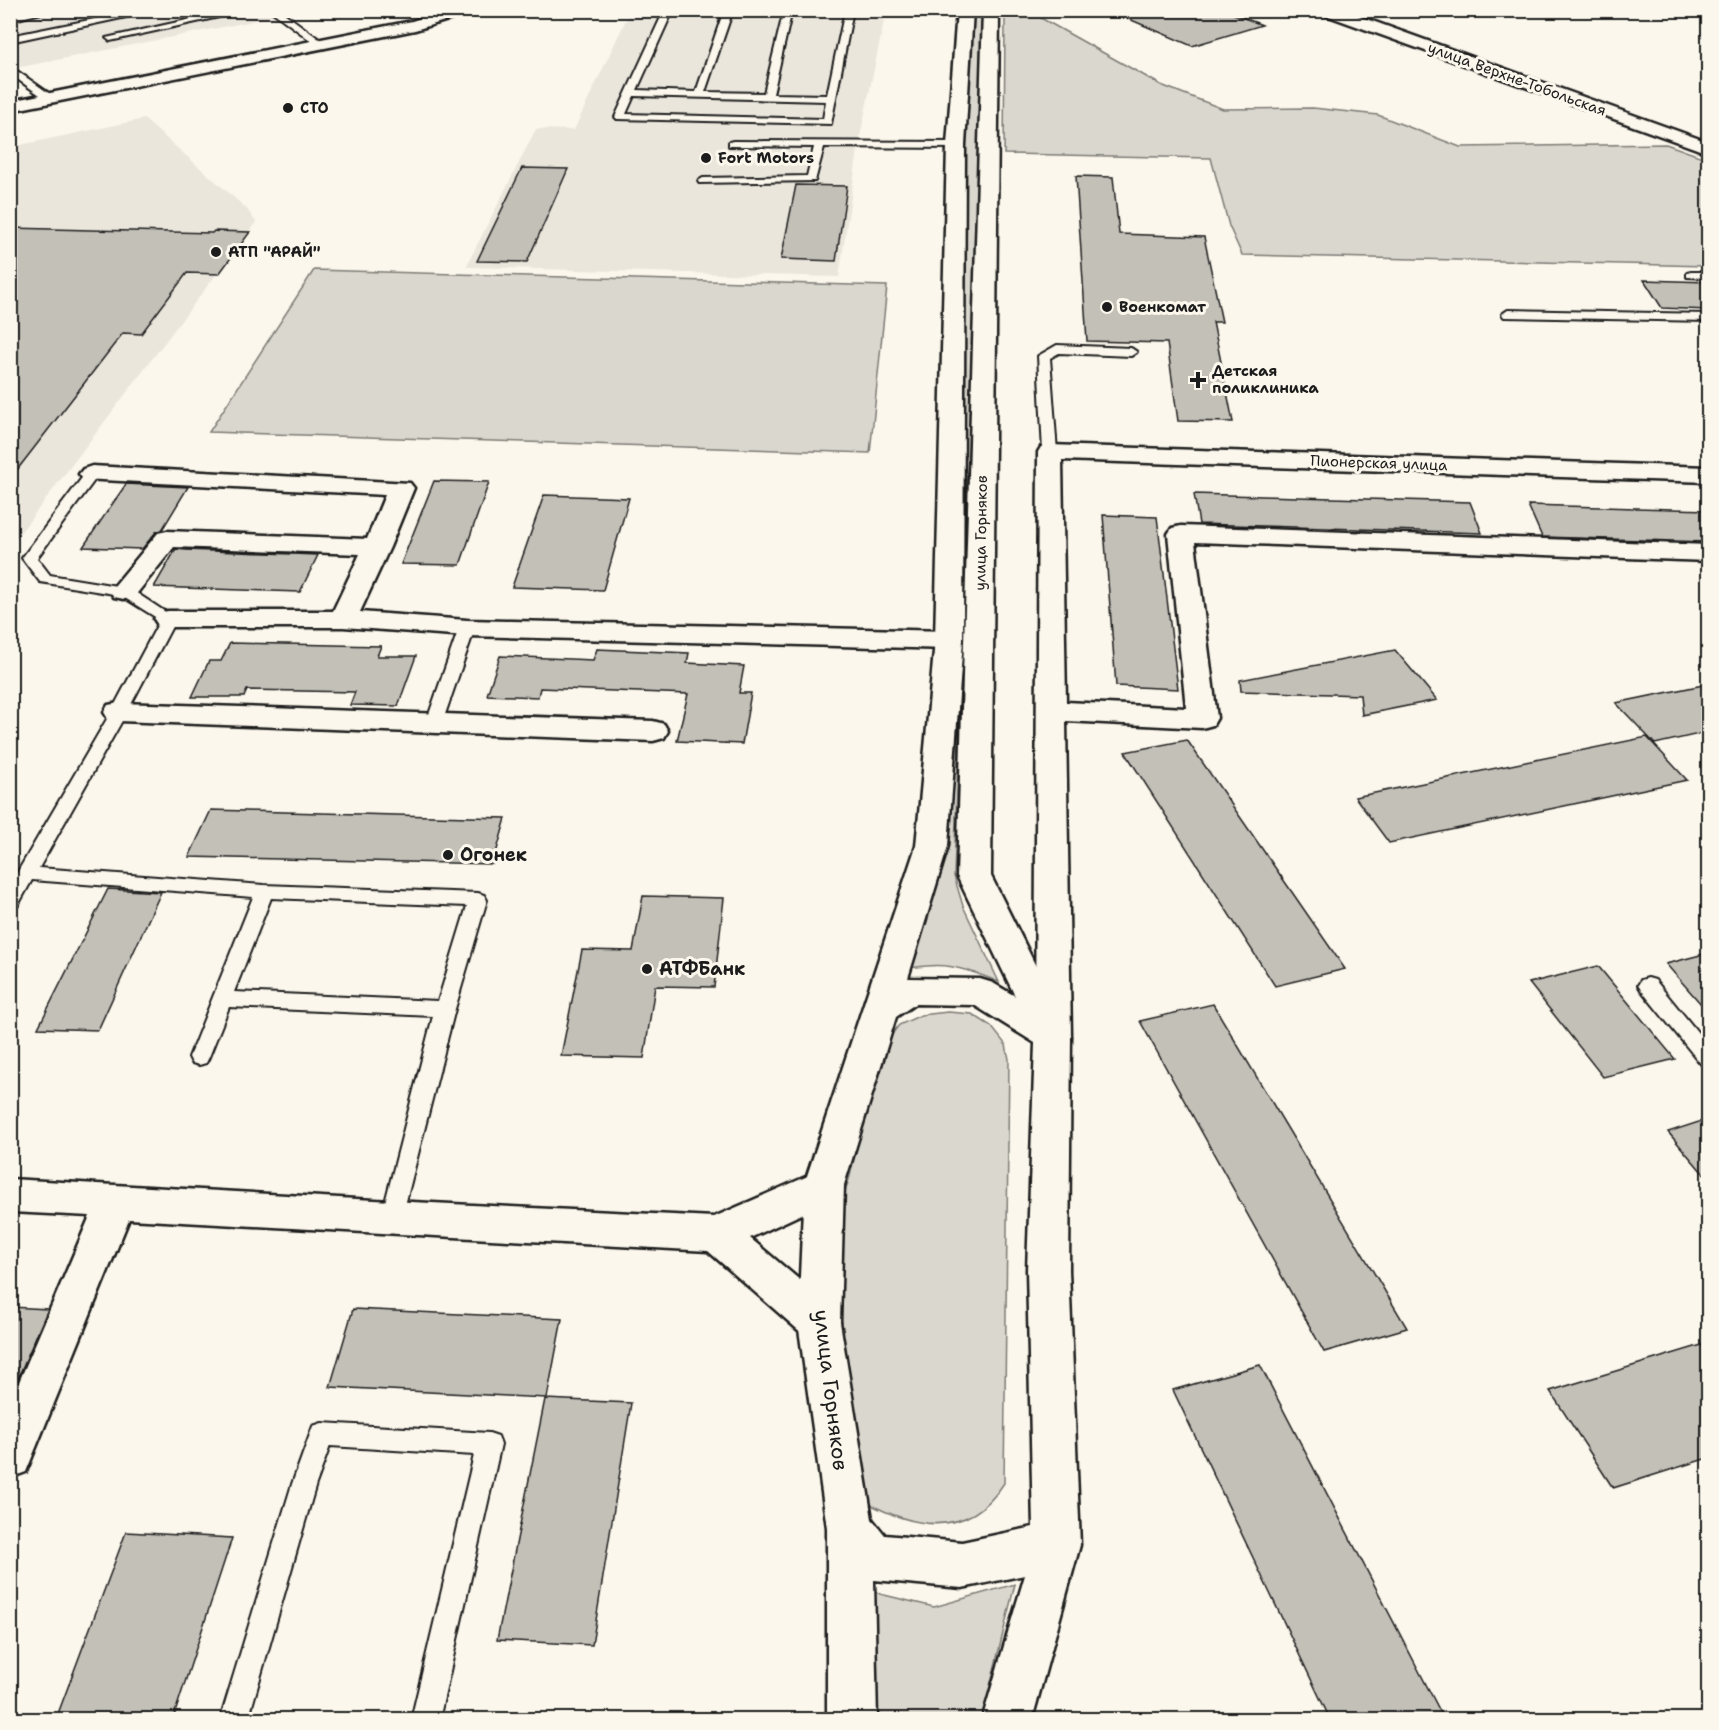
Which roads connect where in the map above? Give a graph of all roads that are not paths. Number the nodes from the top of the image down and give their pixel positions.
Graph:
1 (49, 10) edge
2 (155, 10) edge
3 (247, 10) edge
4 (274, 10) edge
5 (465, 10) edge
6 (687, 10) edge
7 (729, 10) edge
8 (788, 10) edge
9 (849, 10) edge
10 (964, 10) edge
11 (992, 10) edge
12 (1326, 10) edge
13 (10, 18) edge
14 (110, 38) dead end
15 (10, 39) edge
16 (321, 44) junction
17 (10, 69) edge
18 (631, 93) junction
19 (700, 94) junction
20 (768, 96) junction
21 (50, 98) junction
22 (832, 98) junction
23 (10, 106) edge
24 (733, 144) dead end
25 (820, 144) junction
26 (956, 145) junction
27 (1708, 148) edge
28 (703, 181) dead end
29 (1691, 275) dead end
30 (1708, 275) edge
31 (1508, 314) dead end
32 (1708, 318) edge
33 (1131, 352) dead end
34 (1050, 452) junction
35 (92, 474) joint
36 (1708, 474) edge
37 (377, 547) junction
38 (1708, 553) edge
39 (124, 591) junction
40 (168, 619) junction
41 (343, 619) junction
42 (467, 628) junction
43 (949, 640) junction
44 (1052, 711) junction
45 (119, 712) junction
46 (434, 723) junction
47 (653, 731) dead end
48 (27, 873) junction
49 (264, 891) junction
50 (10, 902) edge
51 (1648, 986) dead end
52 (224, 999) junction
53 (882, 1008) junction
54 (445, 1009) junction
55 (1053, 1037) junction
56 (199, 1057) dead end
57 (1708, 1058) edge
58 (824, 1185) junction
59 (10, 1195) edge
60 (116, 1201) junction
61 (392, 1218) junction
62 (717, 1234) junction
63 (819, 1322) junction
64 (10, 1457) edge
65 (850, 1528) junction
66 (1057, 1545) junction
67 (234, 1719) edge
68 (425, 1719) edge
69 (852, 1719) edge
70 (1007, 1719) edge

1 - 13 lane
2 - 15 lane
3 - 14 lane
4 - 16 lane
5 - 16 street
6 - 18 lane
7 - 19 lane
8 - 20 lane
9 - 22 lane
10 - 26 street, улица Горняков
11 - 55 street, улица Горняков
12 - 27 street, улица Верхне-Тобольская
16 - 21 street
17 - 21 lane
18 - 19 lane
18 - 22 lane
19 - 20 lane
20 - 22 lane
21 - 23 street
24 - 25 lane
25 - 26 lane
25 - 28 lane
26 - 43 street, улица Горняков
29 - 30 lane
31 - 32 lane
33 - 34 lane
34 - 36 street, Пионерская улица
34 - 44 street, улица Горняков
35 - 37 street
35 - 39 lane
37 - 39 street
37 - 41 street
38 - 44 street
39 - 40 lane
40 - 41 street
40 - 45 lane
41 - 42 street
42 - 43 street
42 - 46 lane
43 - 53 street, улица Горняков
44 - 55 street, улица Горняков
45 - 46 street
45 - 48 lane
46 - 47 street
48 - 49 lane
48 - 50 lane
49 - 52 lane
49 - 54 lane
51 - 57 lane
52 - 54 lane
52 - 56 lane
53 - 55 street
53 - 58 street, улица Горняков
54 - 61 lane
55 - 66 street, улица Горняков
58 - 62 street
58 - 63 street, улица Горняков
59 - 60 street
60 - 61 street
60 - 64 street
61 - 62 street
62 - 63 street
63 - 65 street, улица Горняков
65 - 66 street, улица Горняков
65 - 69 street, улица Горняков
66 - 70 street, улица Горняков
67 - 68 lane

